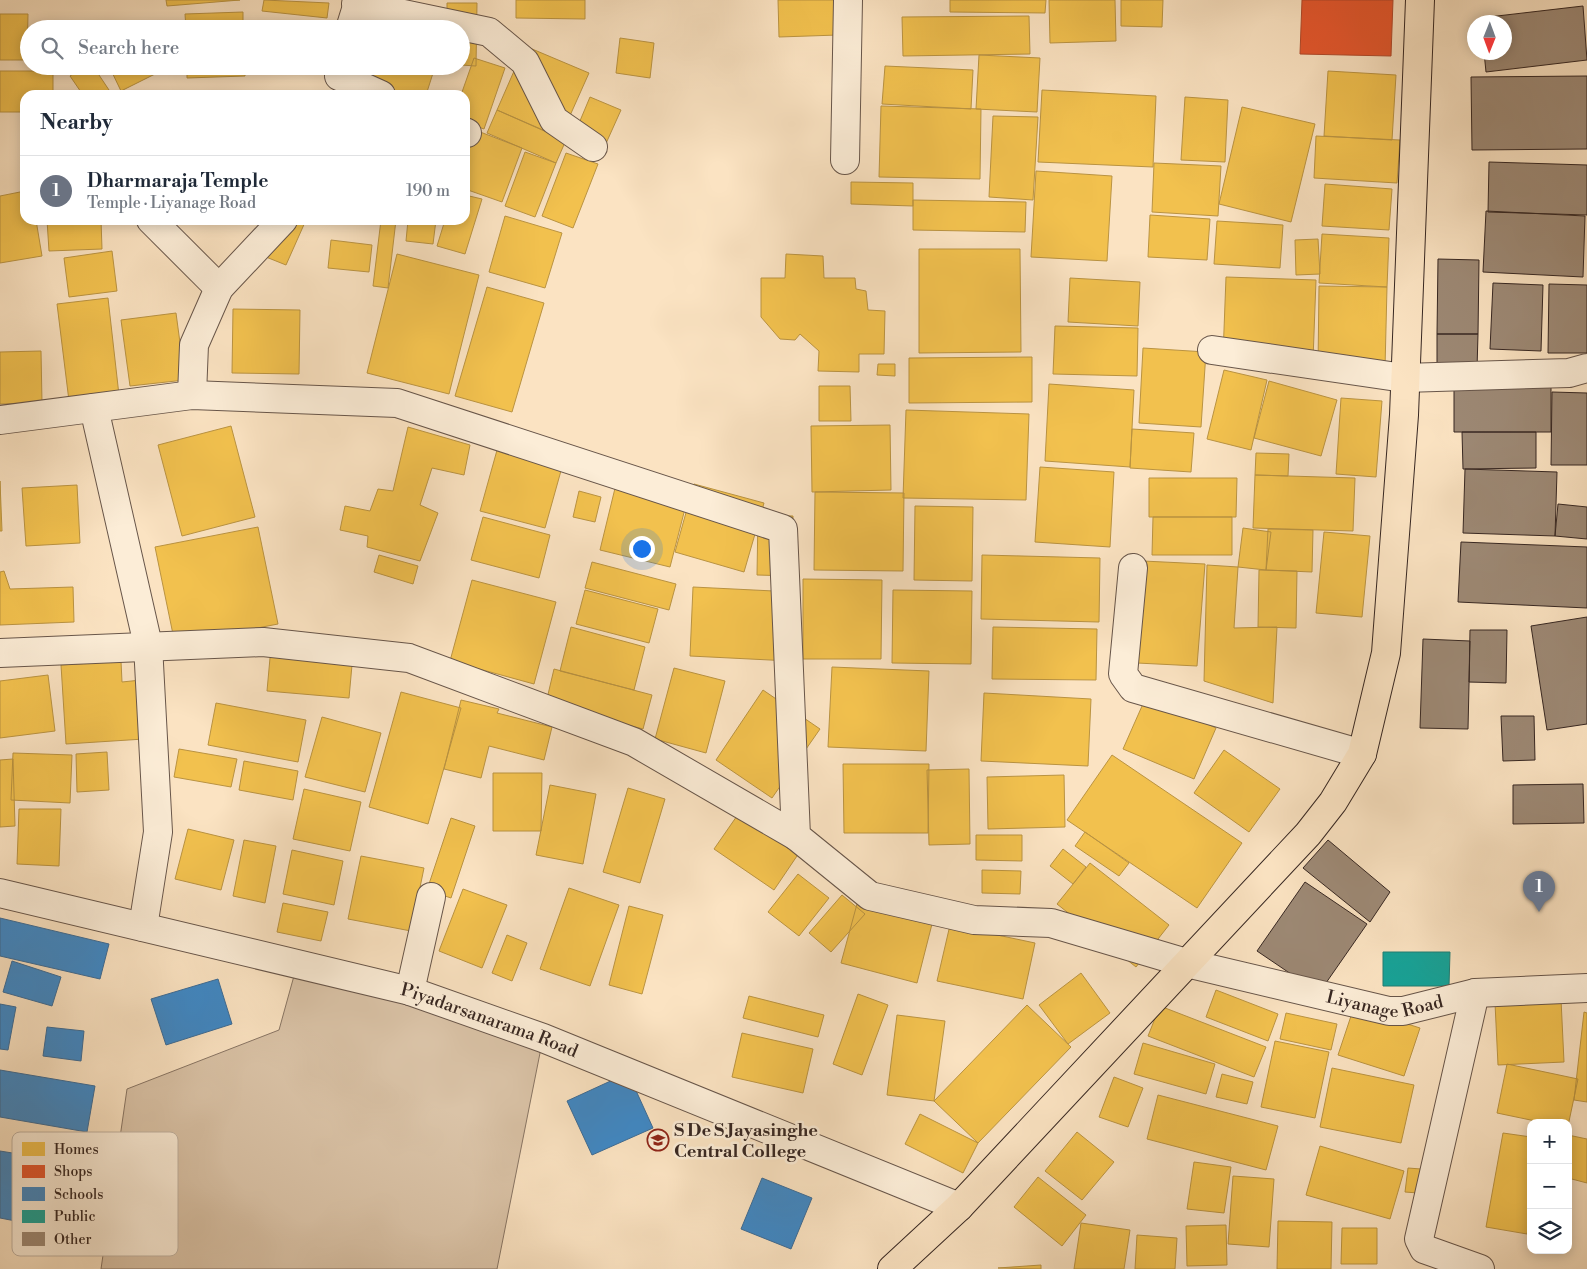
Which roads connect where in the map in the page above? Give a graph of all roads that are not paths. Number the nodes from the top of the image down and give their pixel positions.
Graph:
1 (848, 0) edge
2 (1420, 0) edge
3 (355, 11) edge
4 (413, 20) edge
5 (470, 29) edge
6 (338, 79) edge
7 (368, 90) edge
8 (593, 147) dead end
9 (845, 160) dead end
10 (156, 225) edge
11 (278, 225) edge
12 (219, 288) junction
13 (1212, 350) dead end
14 (1587, 368) edge
15 (1404, 378) junction
16 (192, 395) junction
17 (94, 408) junction
18 (0, 420) edge
19 (1133, 568) dead end
20 (148, 645) junction
21 (0, 653) edge
22 (1362, 754) junction
23 (796, 836) junction
24 (0, 894) edge
25 (431, 897) dead end
26 (143, 927) junction
27 (1186, 963) junction
28 (1587, 988) edge
29 (410, 992) junction
30 (1475, 993) junction
31 (960, 1207) junction
32 (892, 1269) edge
33 (1480, 1269) edge

1 - 9 street
2 - 15 main road
3 - 4 street
5 - 8 street
6 - 7 street
10 - 12 street
11 - 12 street
12 - 16 street
13 - 15 street
14 - 15 street
15 - 22 main road
16 - 17 street
16 - 23 street
17 - 18 street
17 - 20 street
19 - 22 street
20 - 21 street, Liyanage Road
20 - 23 street, Liyanage Road
20 - 26 street
22 - 27 main road
23 - 27 street, Liyanage Road
24 - 26 street, Piyadarsanarama Road
25 - 29 street
26 - 29 street, Piyadarsanarama Road
27 - 30 street, Liyanage Road
27 - 31 main road
28 - 30 street, Liyanage Road
29 - 31 street, Piyadarsanarama Road
30 - 33 street
31 - 32 main road

